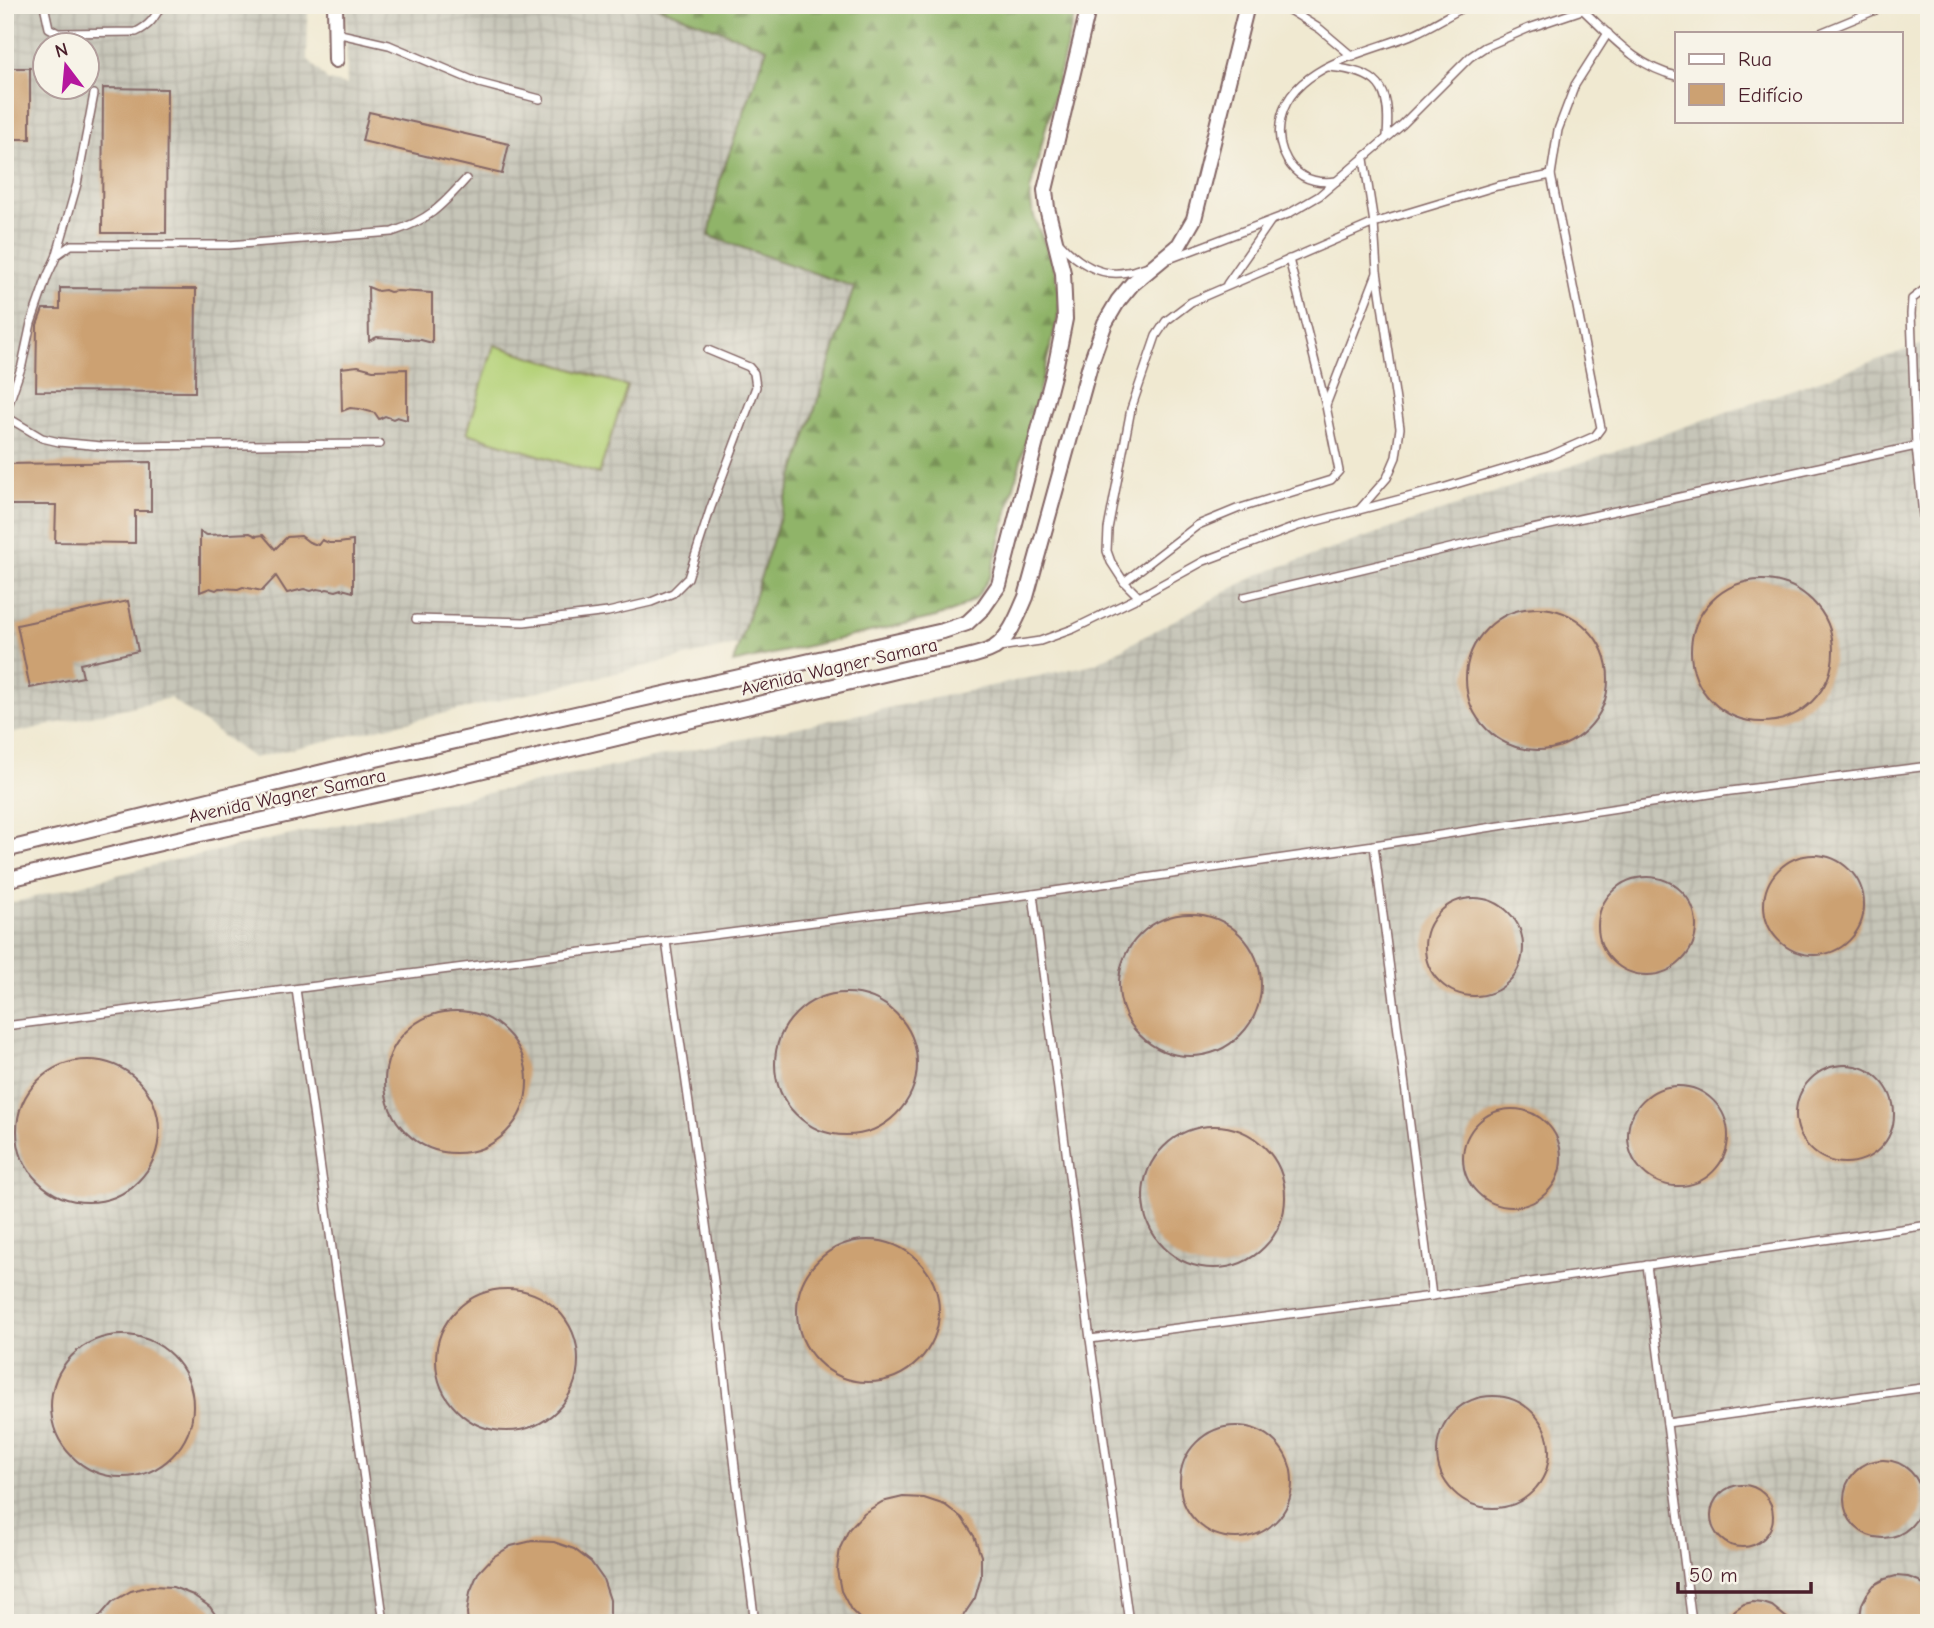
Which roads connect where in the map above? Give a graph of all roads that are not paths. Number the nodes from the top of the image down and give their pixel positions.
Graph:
1 (44, 5) edge
2 (161, 5) edge
3 (335, 5) edge
4 (1089, 5) edge
5 (1247, 5) edge
6 (1281, 5) edge
7 (1469, 5) edge
8 (1597, 5) edge
9 (1888, 5) edge
10 (1583, 10) junction
11 (1822, 32) edge
12 (335, 33) junction
13 (1608, 33) junction
14 (1353, 57) junction
15 (336, 60) dead end
16 (1327, 67) junction
17 (1675, 76) edge
18 (540, 99) dead end
19 (93, 102) edge
20 (1387, 136) junction
21 (1364, 159) junction
22 (1551, 175) junction
23 (466, 179) dead end
24 (1338, 181) junction
25 (1270, 221) junction
26 (1374, 223) junction
27 (1054, 236) junction
28 (57, 255) junction
29 (1289, 259) junction
30 (1162, 261) junction
31 (1377, 271) junction
32 (1226, 285) junction
33 (1929, 286) edge
34 (708, 350) dead end
35 (1326, 406) junction
36 (5, 416) edge
37 (380, 443) dead end
38 (1929, 445) edge
39 (1916, 446) junction
40 (1359, 510) junction
41 (1929, 575) edge
42 (1124, 582) junction
43 (1139, 597) junction
44 (1244, 597) dead end
45 (416, 619) dead end
46 (995, 647) junction
47 (1929, 766) edge
48 (1374, 845) junction
49 (5, 850) edge
50 (5, 880) edge
51 (1033, 894) junction
52 (666, 941) junction
53 (296, 989) junction
54 (5, 1026) edge
55 (1929, 1225) edge
56 (1647, 1265) junction
57 (1432, 1296) junction
58 (1090, 1339) junction
59 (1929, 1387) edge
60 (1667, 1423) junction
61 (384, 1623) edge
62 (755, 1623) edge
63 (1129, 1623) edge
64 (1692, 1623) edge

1 - 2 lane
3 - 12 street
4 - 27 street, Avenida Wagner Samara
5 - 30 street
6 - 14 lane
7 - 14 lane
8 - 10 lane
9 - 11 lane
10 - 13 lane
10 - 20 lane
12 - 15 street
12 - 18 lane
13 - 17 lane
13 - 22 lane
14 - 16 lane
16 - 20 lane
16 - 24 lane
19 - 28 lane
20 - 21 lane
21 - 24 lane
21 - 26 lane
22 - 26 lane
22 - 40 lane
23 - 28 lane
24 - 25 lane
25 - 30 lane
25 - 32 lane
26 - 29 lane
26 - 31 lane
27 - 30 lane
27 - 49 street, Avenida Wagner Samara
28 - 36 lane
29 - 32 lane
29 - 35 lane
30 - 46 street
31 - 35 lane
31 - 40 lane
32 - 42 lane
33 - 39 lane
34 - 45 lane
35 - 42 lane
36 - 37 lane
38 - 39 lane
39 - 41 lane
39 - 44 lane
40 - 43 lane
42 - 43 lane
43 - 46 lane
46 - 50 street, Avenida Wagner Samara
47 - 48 lane
48 - 51 lane
48 - 57 lane
51 - 52 lane
51 - 58 lane
52 - 53 lane
52 - 62 lane
53 - 54 lane
53 - 61 lane
55 - 56 lane
56 - 57 lane
56 - 60 lane
57 - 58 lane
58 - 63 lane
59 - 60 lane
60 - 64 lane

